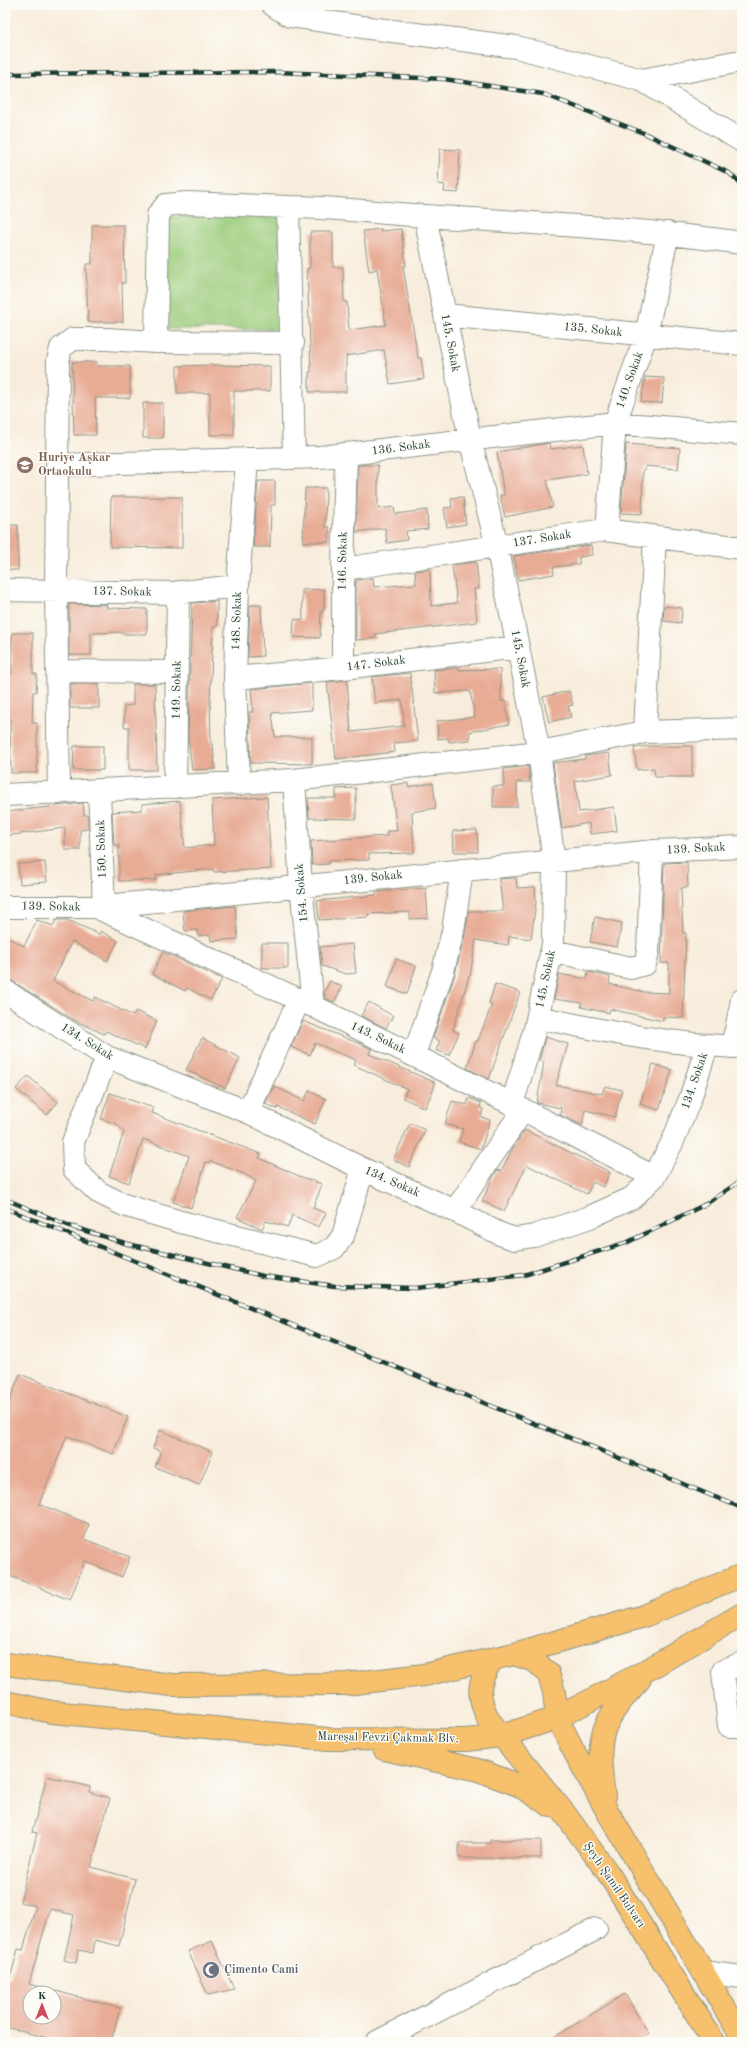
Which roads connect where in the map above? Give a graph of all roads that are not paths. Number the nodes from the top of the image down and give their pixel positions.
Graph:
1 (273, 5) edge
2 (742, 62) edge
3 (642, 80) junction
4 (742, 141) edge
5 (288, 206) junction
6 (425, 216) junction
7 (668, 233) junction
8 (742, 243) edge
9 (445, 315) junction
10 (646, 335) junction
11 (156, 342) junction
12 (293, 343) junction
13 (742, 344) edge
14 (615, 423) junction
15 (742, 434) edge
16 (470, 439) junction
17 (346, 455) junction
18 (294, 458) junction
19 (247, 459) junction
20 (58, 465) junction
21 (607, 530) junction
22 (655, 537) junction
23 (497, 546) junction
24 (742, 548) edge
25 (343, 569) junction
26 (238, 586) junction
27 (5, 590) edge
28 (56, 591) junction
29 (178, 593) junction
30 (518, 647) junction
31 (343, 668) junction
32 (57, 671) junction
33 (177, 672) junction
34 (235, 678) junction
35 (742, 729) edge
36 (645, 732) junction
37 (539, 752) junction
38 (294, 780) junction
39 (239, 784) junction
40 (175, 787) junction
41 (100, 791) junction
42 (59, 793) junction
43 (5, 795) edge
44 (742, 847) edge
45 (652, 851) junction
46 (554, 861) junction
47 (462, 870) junction
48 (301, 886) junction
49 (5, 907) edge
50 (101, 907) junction
51 (552, 951) junction
52 (5, 991) edge
53 (742, 1000) edge
54 (306, 1003) junction
55 (538, 1017) junction
56 (707, 1046) junction
57 (736, 1047) edge
58 (414, 1055) junction
59 (107, 1057) junction
60 (518, 1107) junction
61 (248, 1112) junction
62 (363, 1169) junction
63 (654, 1177) junction
64 (455, 1210) junction
65 (742, 1575) edge
66 (742, 1614) edge
67 (514, 1654) junction
68 (492, 1660) junction
69 (742, 1663) edge
70 (5, 1664) edge
71 (649, 1669) junction
72 (5, 1702) edge
73 (557, 1718) junction
74 (742, 1726) edge
75 (501, 1736) junction
76 (328, 1739) junction
77 (606, 1809) junction
78 (565, 1814) junction
79 (596, 1929) dead end
80 (703, 1972) junction
81 (742, 1977) edge
82 (742, 2037) edge
83 (377, 2042) edge
84 (714, 2042) edge

1 - 3 street
2 - 3 street
3 - 4 street
5 - 6 street
5 - 11 street
5 - 12 street
6 - 7 street
6 - 9 street, 145. Sokak
7 - 8 street
7 - 10 street, 140. Sokak
9 - 10 street, 135. Sokak
9 - 16 street, 145. Sokak
10 - 13 street, 135. Sokak
10 - 14 street, 140. Sokak
11 - 12 street
11 - 20 street
12 - 18 street
14 - 15 street, 136. Sokak
14 - 16 street, 136. Sokak
14 - 21 street, 140. Sokak
16 - 17 street, 136. Sokak
16 - 23 street, 145. Sokak
17 - 18 street, 136. Sokak
17 - 25 street, 146. Sokak
18 - 19 street, 136. Sokak
19 - 20 street, 136. Sokak
19 - 26 street, 148. Sokak
20 - 28 street
21 - 22 street, 137. Sokak
21 - 23 street, 137. Sokak
22 - 24 street, 137. Sokak
22 - 36 street
23 - 25 street, 137. Sokak
23 - 30 street, 145. Sokak
25 - 31 street, 146. Sokak
26 - 29 street, 137. Sokak
26 - 34 street, 148. Sokak
27 - 28 street, 137. Sokak
28 - 29 street, 137. Sokak
28 - 32 street
29 - 33 street, 149. Sokak
30 - 31 street, 147. Sokak
30 - 37 street, 145. Sokak
31 - 34 street, 147. Sokak
32 - 33 street
32 - 42 street
33 - 40 street, 149. Sokak
34 - 39 street, 148. Sokak
35 - 36 street
36 - 37 street
37 - 38 street
37 - 46 street, 145. Sokak
38 - 39 street
38 - 48 street, 154. Sokak
39 - 40 street
40 - 41 street
41 - 42 street
41 - 50 street, 150. Sokak
42 - 43 street
44 - 45 street, 139. Sokak
45 - 46 street, 139. Sokak
45 - 51 street
46 - 47 street, 139. Sokak
46 - 51 street, 145. Sokak
47 - 48 street, 139. Sokak
47 - 58 street
48 - 50 street, 139. Sokak
48 - 54 street, 154. Sokak
49 - 50 street, 139. Sokak
50 - 54 street, 143. Sokak
51 - 55 street, 145. Sokak
52 - 59 street, 134. Sokak
53 - 57 street
54 - 58 street, 143. Sokak
54 - 61 street
55 - 56 street
55 - 60 street, 145. Sokak
56 - 57 street
56 - 63 street, 134. Sokak
58 - 60 street, 143. Sokak
59 - 61 street, 134. Sokak
59 - 62 street
60 - 63 street, 143. Sokak
60 - 64 street, 145. Sokak
61 - 62 street, 134. Sokak
62 - 64 street, 134. Sokak
63 - 64 street, 134. Sokak
65 - 67 main road
66 - 71 main road, Mareşal Fevzi Çakmak Blv.
67 - 68 main road
67 - 73 main road
68 - 70 main road
68 - 75 main road
69 - 74 street
71 - 73 main road, Mareşal Fevzi Çakmak Blv.
71 - 77 main road
72 - 76 main road, Mareşal Fevzi Çakmak Blv.
73 - 75 main road, Mareşal Fevzi Çakmak Blv.
73 - 77 main road
75 - 76 main road, Mareşal Fevzi Çakmak Blv.
75 - 78 main road, Şeyh Şamil Bulvarı
76 - 78 main road
77 - 80 main road
78 - 84 main road, Şeyh Şamil Bulvarı
79 - 83 street
80 - 81 street
80 - 82 main road

